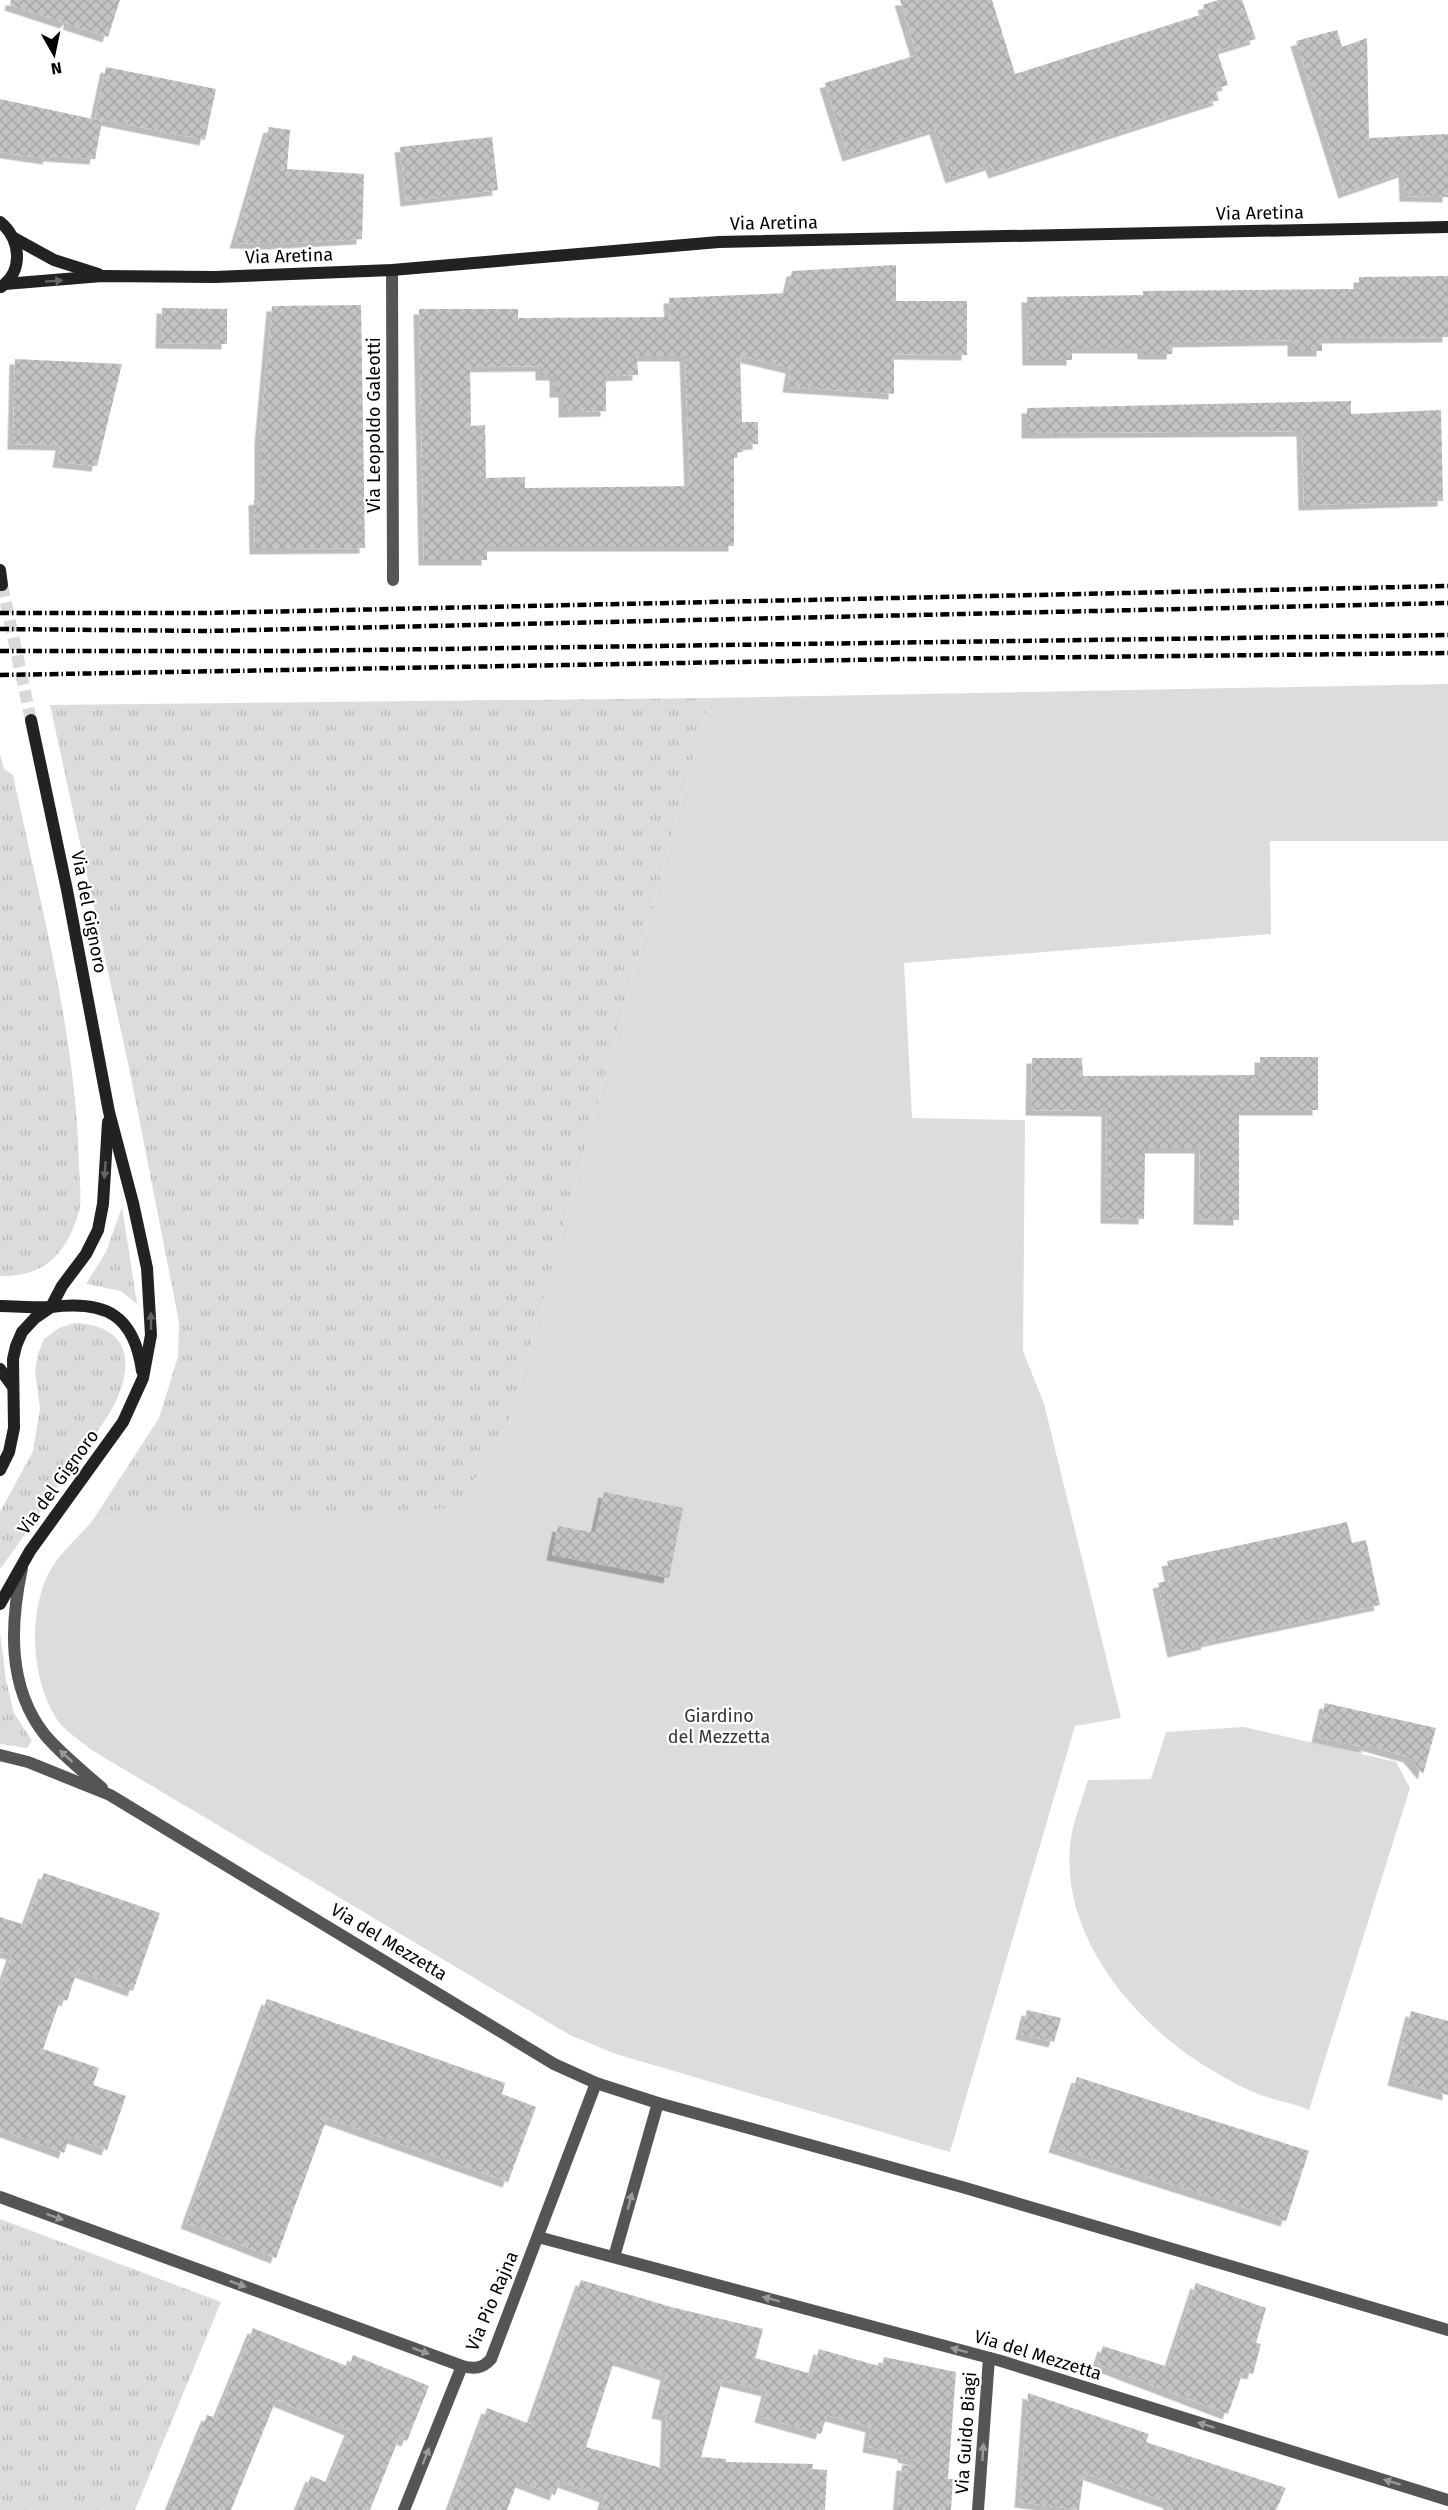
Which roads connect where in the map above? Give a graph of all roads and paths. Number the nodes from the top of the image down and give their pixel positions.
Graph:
1 (0, 222) edge
2 (1448, 227) edge
3 (14, 238) junction
4 (392, 270) junction
5 (102, 276) junction
6 (3, 286) edge
7 (0, 570) edge
8 (393, 580) dead end
9 (2, 585) dead end
10 (31, 720) tunnel mouth
11 (109, 1112) junction
12 (0, 1306) edge
13 (51, 1306) junction
14 (0, 1369) edge
15 (143, 1378) junction
16 (13, 1388) junction
17 (0, 1470) edge
18 (23, 1566) junction
19 (0, 1604) edge
20 (0, 1755) edge
21 (110, 1795) junction
22 (596, 2083) junction
23 (658, 2103) junction
24 (0, 2198) edge
25 (538, 2237) junction
26 (614, 2257) junction
27 (1448, 2330) edge
28 (989, 2358) junction
29 (462, 2366) junction
30 (1448, 2500) edge
31 (405, 2510) edge
32 (978, 2510) edge

1 - 3 street, Via Aretina
2 - 4 street, Via Aretina
3 - 5 street, Via Aretina
3 - 6 street, Via Aretina
4 - 5 street, Via Aretina
4 - 8 street, Via Leopoldo Galeotti
6 -> 5 street, Via Aretina
7 - 9 street
10 - 11 street, Via del Gignoro
11 -> 13 street, Via del Gignoro
15 -> 11 street, Via del Gignoro
12 - 13 street
13 - 15 street
13 - 16 street, Via del Gignoro
14 - 16 street
15 - 18 street, Via del Gignoro
16 - 17 street, Via del Gignoro
18 - 19 street, Via del Gignoro
21 -> 18 street, Via del Mezzetta
20 - 21 street, Via del Mezzetta
21 - 22 street, Via del Mezzetta
22 - 23 street, Via del Mezzetta
22 - 25 street, Via Pio Rajna
26 -> 23 street
23 - 27 street, Via del Mezzetta
24 -> 29 street
25 - 26 street, Via del Mezzetta
25 - 29 street, Via Pio Rajna
28 -> 26 street, Via del Mezzetta
30 -> 28 street, Via del Mezzetta
32 -> 28 street, Via Guido Biagi
31 -> 29 street, Via Pio Rajna

